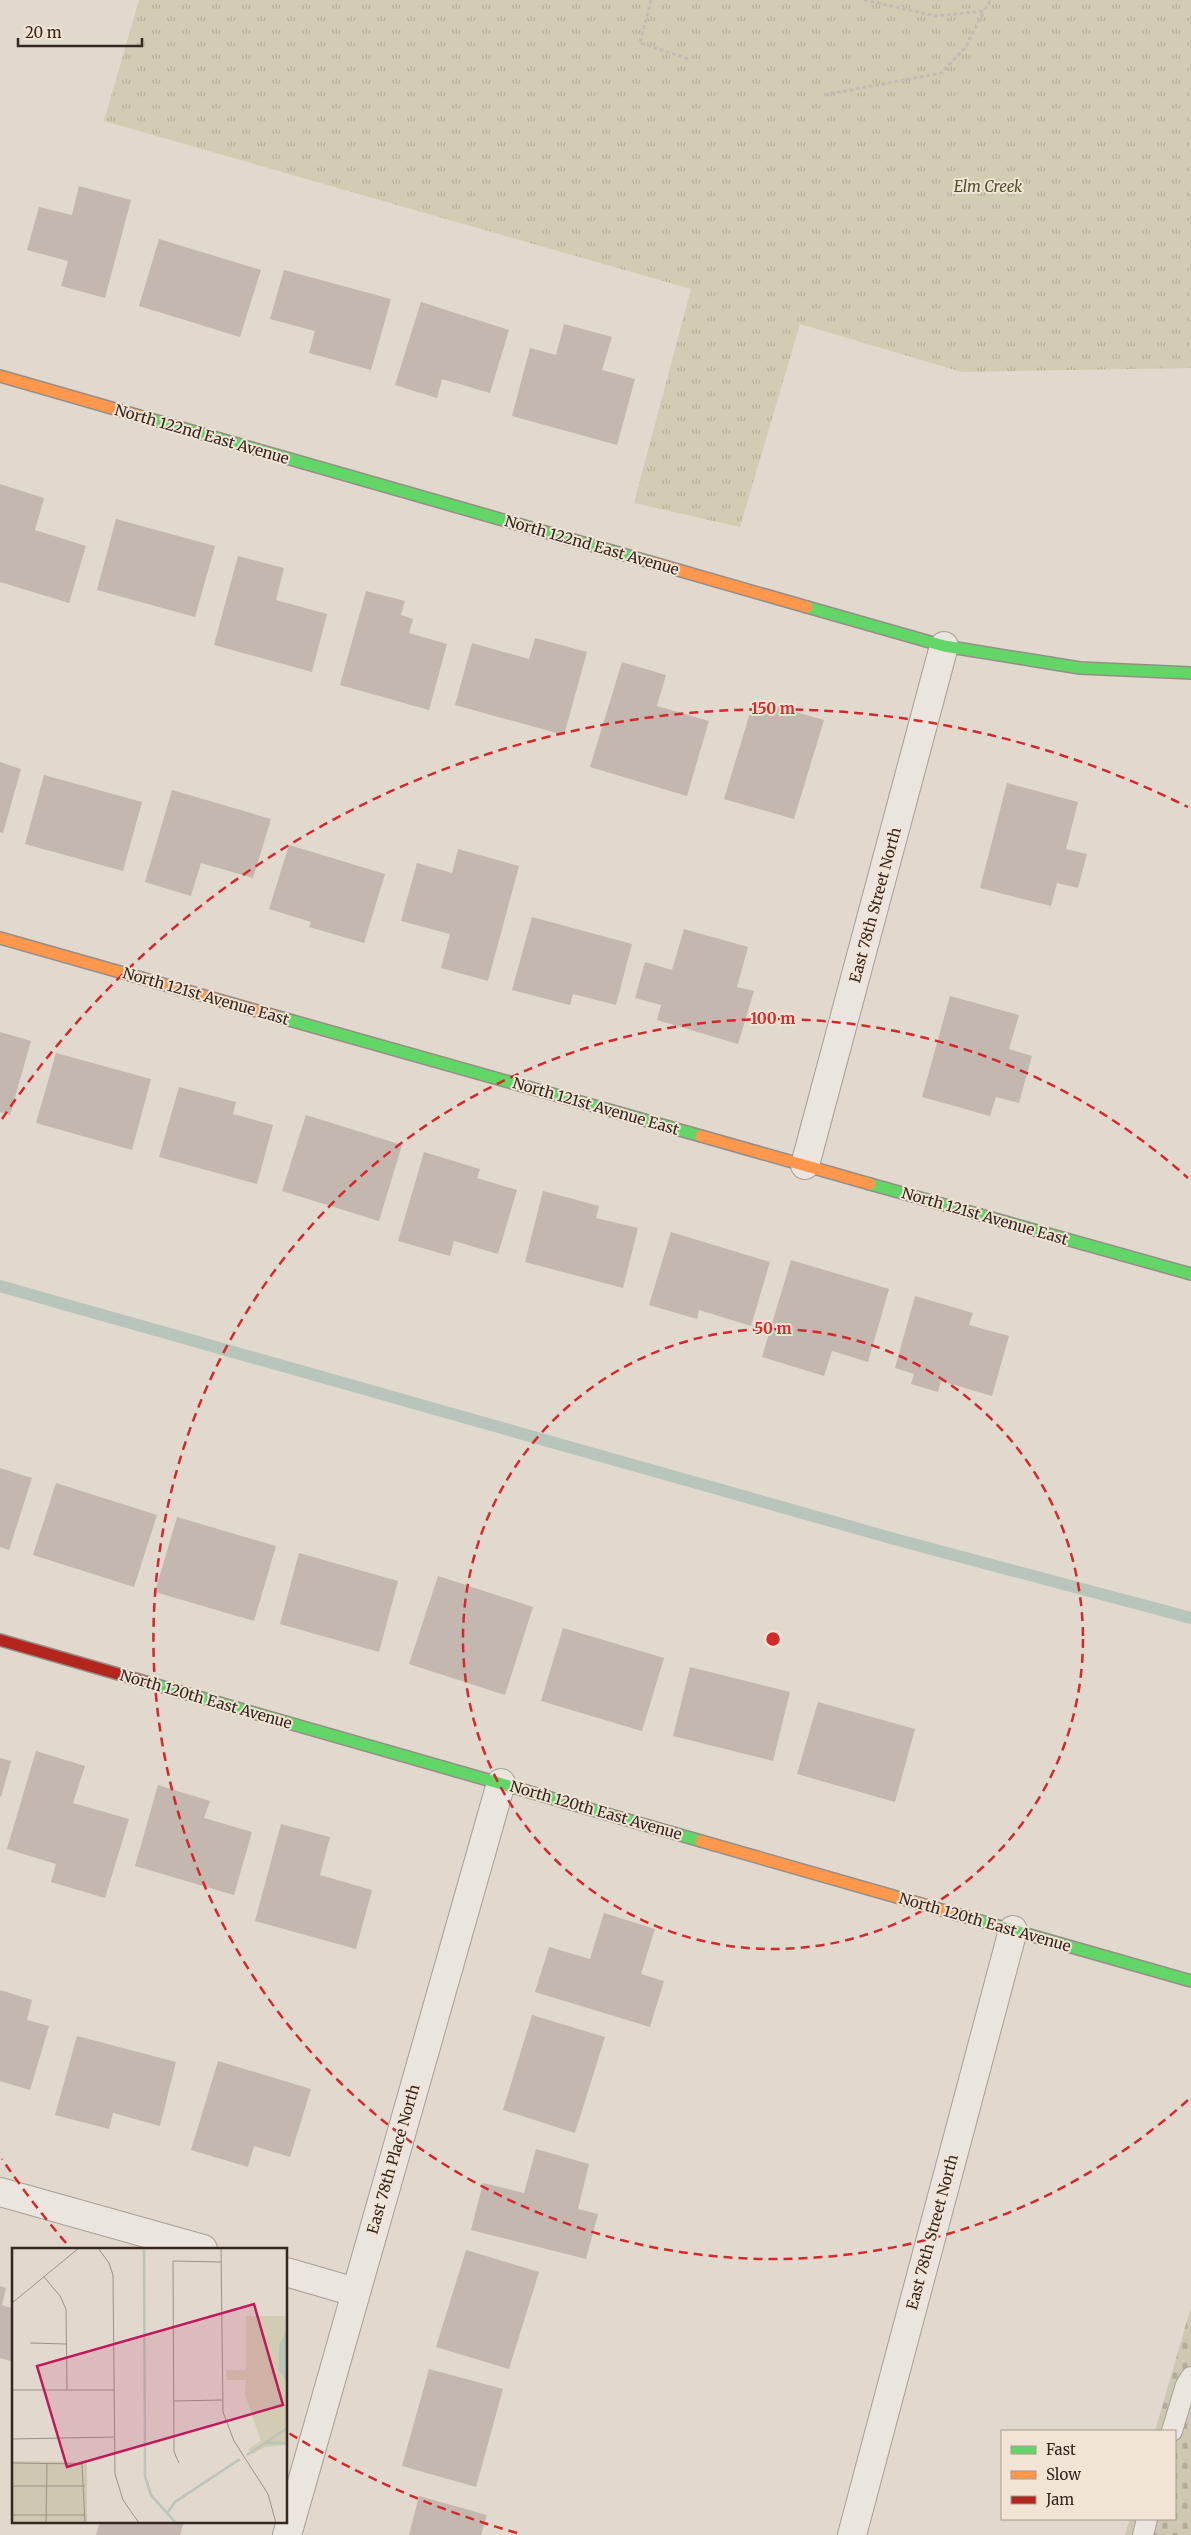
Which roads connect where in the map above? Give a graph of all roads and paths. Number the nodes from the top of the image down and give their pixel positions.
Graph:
1 (651, 0) edge
2 (864, 0) edge
3 (991, 0) edge
4 (984, 11) junction
5 (689, 59) dead end
6 (824, 96) dead end
7 (0, 376) edge
8 (944, 646) junction
9 (1191, 673) edge
10 (0, 938) edge
11 (805, 1165) junction
12 (1191, 1274) edge
13 (0, 1640) edge
14 (501, 1784) junction
15 (1013, 1930) junction
16 (1191, 1981) edge
17 (0, 2192) edge
18 (199, 2248) edge
19 (288, 2273) edge
20 (355, 2292) junction
21 (1191, 2377) edge
22 (1172, 2430) edge
23 (1147, 2520) edge
24 (287, 2535) edge
25 (852, 2535) edge
26 (1143, 2535) edge

1 - 5 path
2 - 4 path
3 - 4 path
4 - 6 path
7 - 8 street, North 122nd East Avenue
8 - 9 street, North 122nd East Avenue
8 - 11 street, East 78th Street North
10 - 11 street, North 121st Avenue East
11 - 12 street, North 121st Avenue East
13 - 14 street, North 120th East Avenue
14 - 15 street, North 120th East Avenue
14 - 20 street, East 78th Place North
15 - 16 street, North 120th East Avenue
15 - 25 street, East 78th Street North
17 - 18 street
19 - 20 street
20 - 24 street, East 78th Place North
21 - 22 lane
23 - 26 lane

